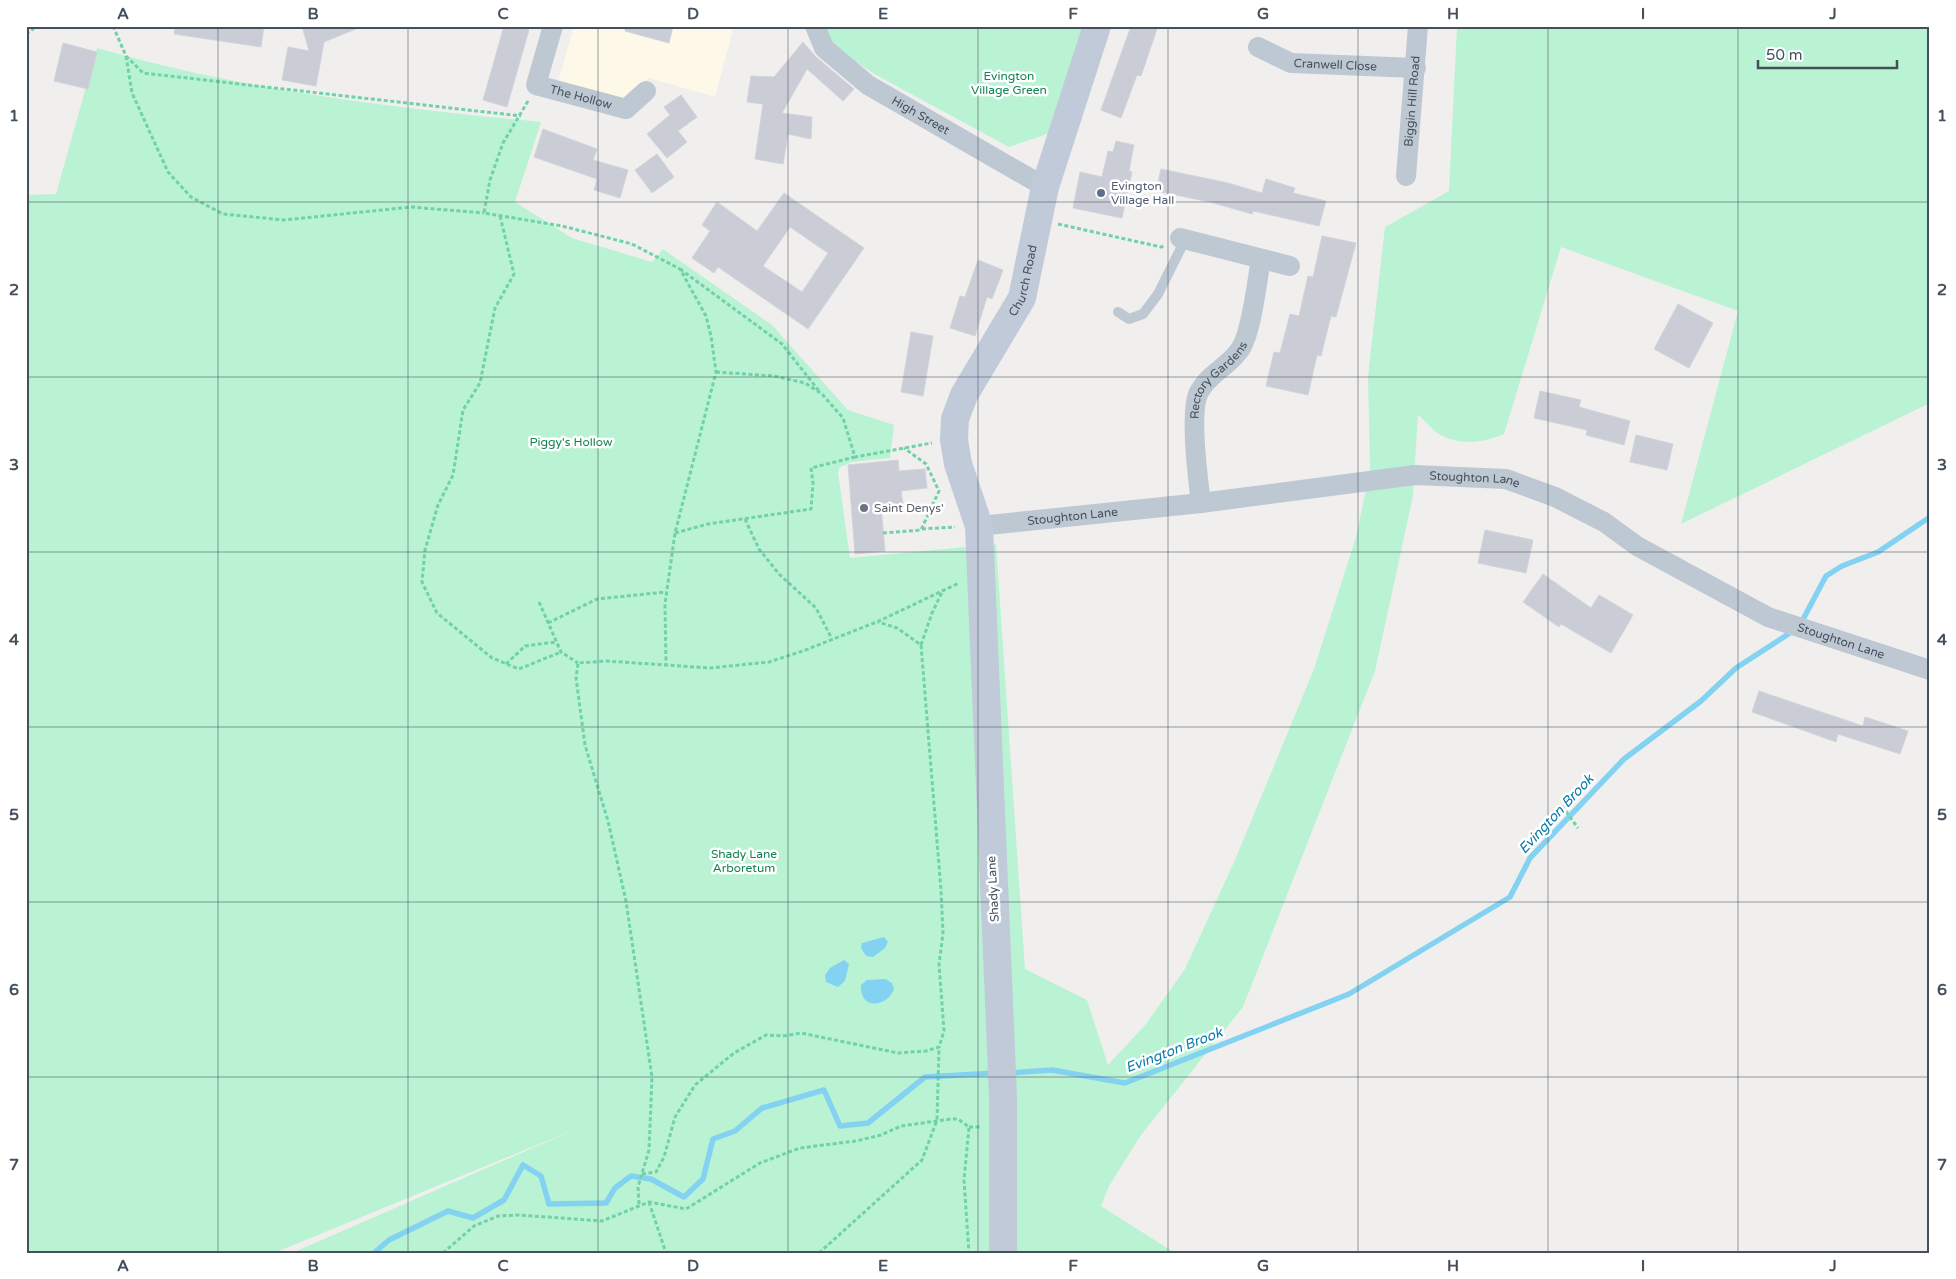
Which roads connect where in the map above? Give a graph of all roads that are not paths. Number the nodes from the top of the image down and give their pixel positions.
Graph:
1 (552, 26) edge
2 (815, 26) edge
3 (1097, 26) edge
4 (1418, 26) edge
5 (1258, 47) dead end
6 (1416, 68) junction
7 (646, 92) dead end
8 (1406, 176) dead end
9 (1045, 187) junction
10 (1182, 239) joint
11 (1261, 259) junction
12 (1290, 266) dead end
13 (1118, 312) dead end
14 (1200, 503) junction
15 (979, 526) junction
16 (1930, 670) edge
17 (1003, 1253) edge

1 - 7 street, The Hollow
2 - 9 street, High Street
3 - 9 street, Church Road
4 - 6 street, Biggin Hill Road
5 - 6 street, Cranwell Close
6 - 8 street, Biggin Hill Road
9 - 15 street, Church Road
10 - 11 street
10 - 13 lane
11 - 12 street
11 - 14 street, Rectory Gardens
14 - 15 street, Stoughton Lane
14 - 16 street, Stoughton Lane
15 - 17 street, Shady Lane

